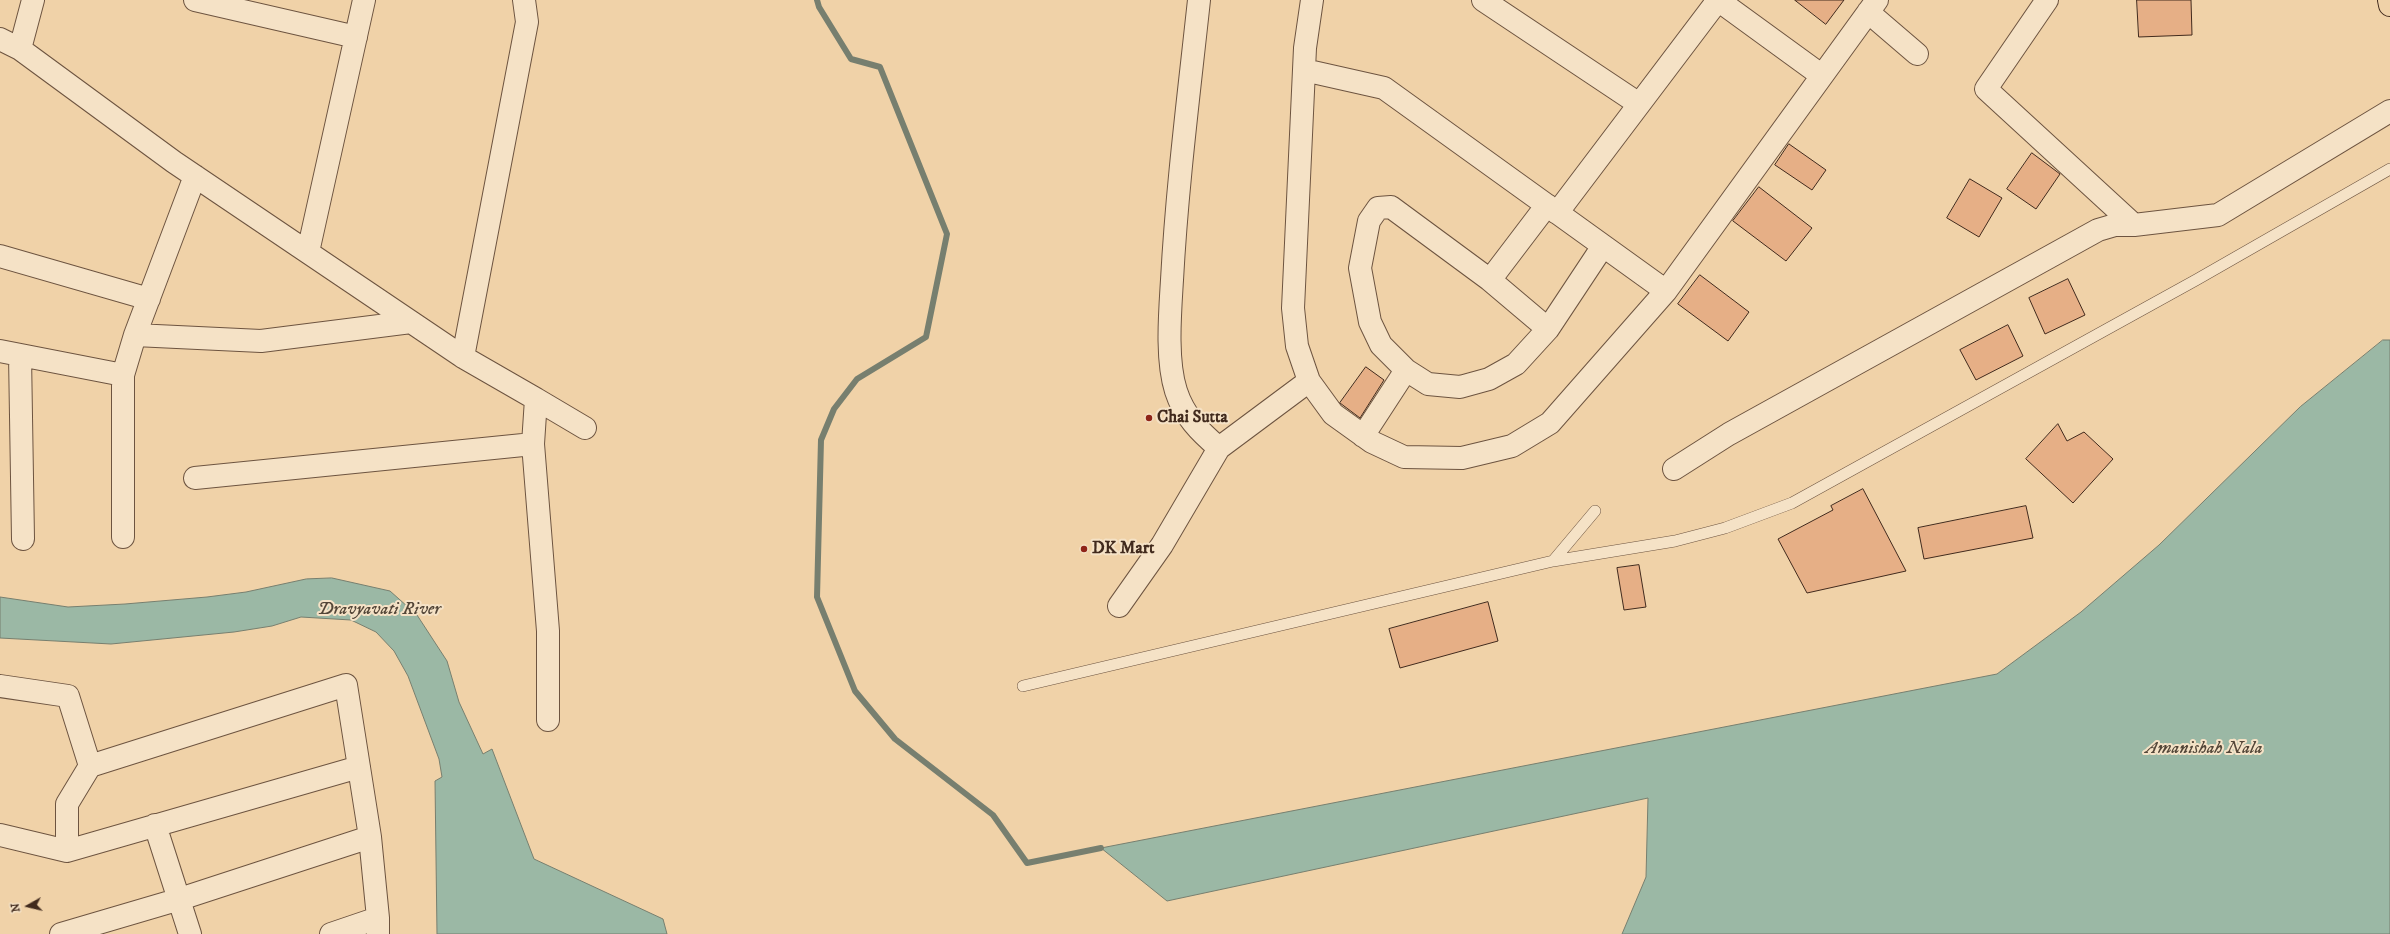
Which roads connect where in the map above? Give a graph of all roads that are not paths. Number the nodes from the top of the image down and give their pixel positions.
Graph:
1 (33, 0) edge
2 (195, 0) edge
3 (364, 0) edge
4 (524, 0) edge
5 (1199, 0) edge
6 (1312, 0) edge
7 (1483, 0) edge
8 (1718, 0) edge
9 (2047, 0) edge
10 (2389, 0) edge
11 (2390, 5) edge
12 (1872, 6) edge
13 (356, 37) junction
14 (0, 39) edge
15 (20, 49) junction
16 (1917, 54) dead end
17 (1304, 70) junction
18 (1821, 75) junction
19 (1639, 104) junction
20 (2390, 111) edge
21 (2390, 170) edge
22 (195, 176) junction
23 (1552, 209) junction
24 (2134, 225) junction
25 (1603, 246) junction
26 (308, 252) junction
27 (0, 256) edge
28 (1490, 280) junction
29 (1666, 291) junction
30 (149, 299) junction
31 (411, 322) junction
32 (1548, 329) junction
33 (135, 335) junction
34 (10, 353) edge
35 (463, 357) junction
36 (1406, 370) junction
37 (124, 375) junction
38 (1309, 382) junction
39 (536, 399) junction
40 (585, 428) dead end
41 (1363, 436) junction
42 (533, 444) junction
43 (1219, 448) junction
44 (1674, 469) dead end
45 (194, 478) dead end
46 (1595, 511) dead end
47 (123, 536) dead end
48 (23, 539) dead end
49 (1553, 561) junction
50 (1119, 606) dead end
51 (0, 686) edge
52 (1023, 686) dead end
53 (548, 720) dead end
54 (90, 766) junction
55 (359, 767) junction
56 (155, 825) junction
57 (0, 835) edge
58 (370, 837) junction
59 (67, 851) junction
60 (180, 899) junction
61 (378, 926) edge
62 (61, 934) edge
63 (190, 934) edge
64 (330, 934) edge

1 - 15 street
2 - 13 street
3 - 13 street
4 - 35 street
5 - 43 street
6 - 17 street
7 - 19 street
8 - 18 street
8 - 19 street
9 - 24 street
10 - 11 main road
12 - 16 street
12 - 18 street
13 - 26 street
14 - 15 street
15 - 22 street
17 - 23 street
17 - 38 street
18 - 29 street
19 - 23 street
20 - 24 street
21 - 49 lane
22 - 26 street
22 - 30 street
23 - 25 street
23 - 28 street
24 - 44 street
25 - 29 street
25 - 32 street
26 - 31 street
27 - 30 street
28 - 32 street
28 - 36 street
29 - 41 street
30 - 33 street
31 - 33 street
31 - 35 street
32 - 36 street
33 - 37 street
34 - 37 street
34 - 48 street
35 - 39 street
36 - 41 street
37 - 47 street
38 - 41 street
38 - 43 street
39 - 40 street
39 - 42 street
42 - 45 street
42 - 53 street
43 - 50 street
46 - 49 lane
49 - 52 lane
51 - 54 street
54 - 55 street
54 - 59 street
55 - 56 street
55 - 58 street
56 - 59 street
56 - 60 street
57 - 59 street
58 - 60 street
58 - 61 street
60 - 62 street
60 - 63 street
61 - 64 street

